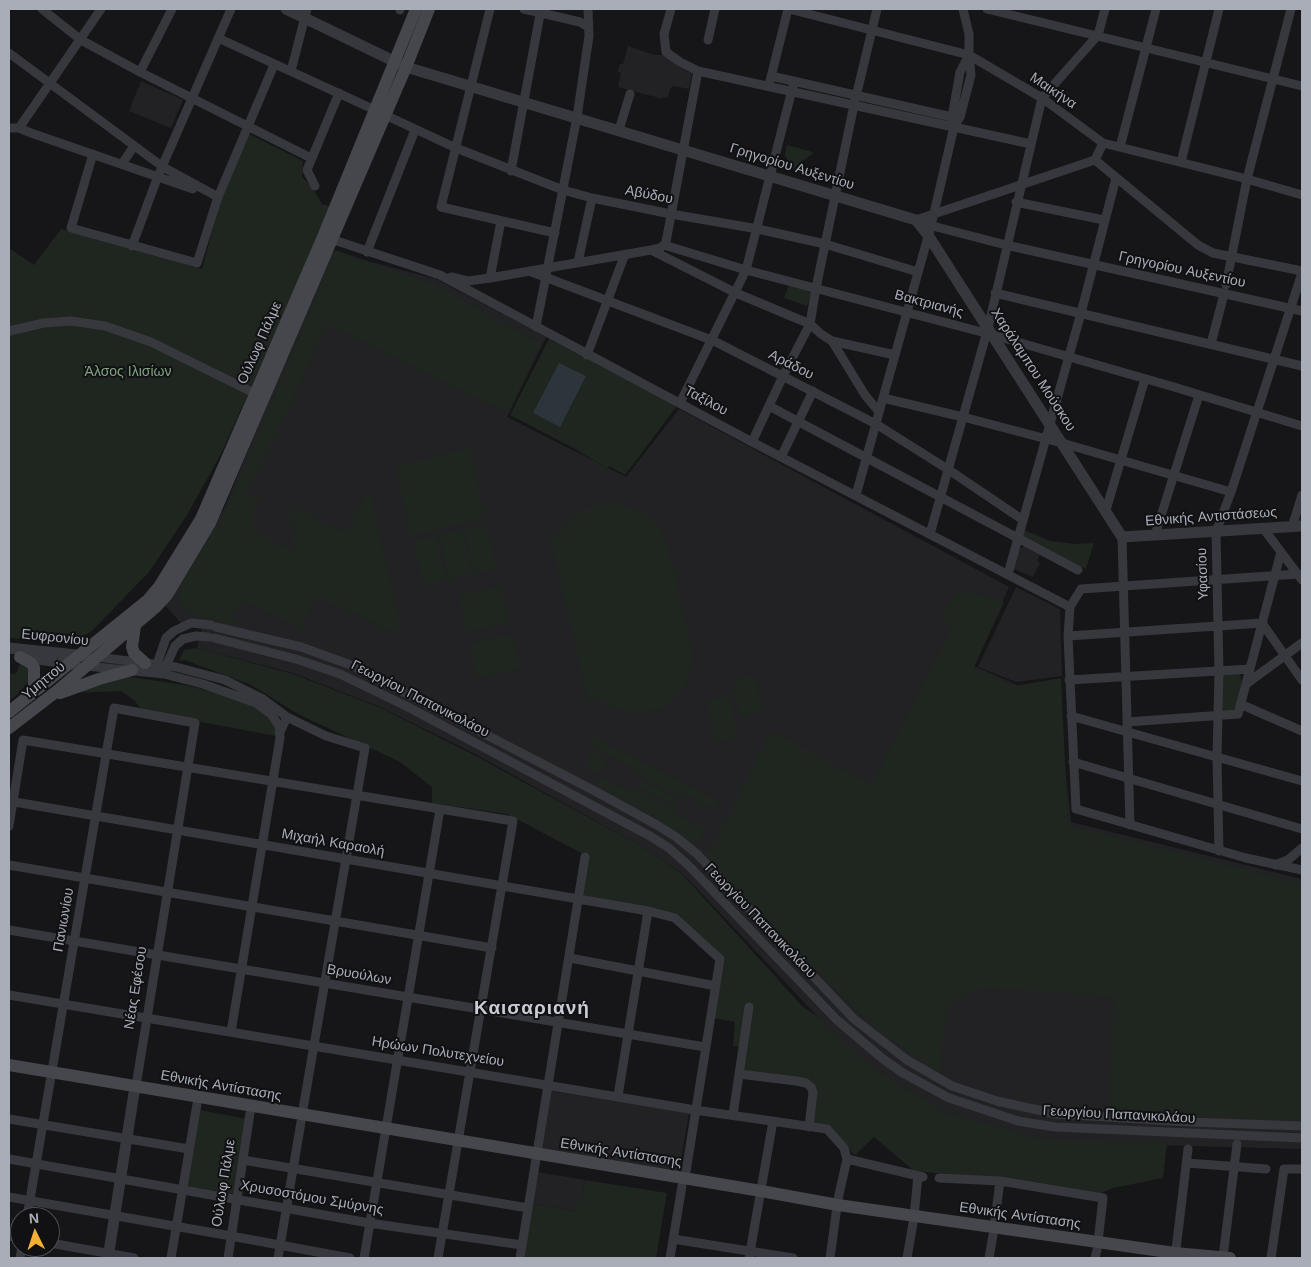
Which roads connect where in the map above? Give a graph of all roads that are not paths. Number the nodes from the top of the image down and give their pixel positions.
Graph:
1 (42, 9) edge
2 (101, 9) edge
3 (172, 9) edge
4 (231, 9) edge
5 (286, 9) edge
6 (416, 9) edge
7 (429, 9) edge
8 (490, 9) edge
9 (524, 9) edge
10 (588, 9) edge
11 (670, 9) edge
12 (715, 9) edge
13 (788, 9) edge
14 (877, 9) edge
15 (963, 9) edge
16 (987, 9) edge
17 (1105, 9) edge
18 (1156, 9) edge
19 (1220, 9) edge
20 (1291, 9) edge
21 (540, 11) edge
22 (306, 13) edge
23 (1023, 13) edge
24 (588, 27) junction
25 (872, 30) junction
26 (1098, 36) junction
27 (218, 38) junction
28 (81, 40) junction
29 (708, 40) dead end
30 (1146, 47) junction
31 (9, 53) edge
32 (969, 55) junction
33 (1206, 61) junction
34 (274, 64) junction
35 (400, 64) junction
36 (698, 70) junction
37 (291, 71) junction
38 (140, 72) junction
39 (771, 76) junction
40 (1273, 78) junction
41 (794, 82) junction
42 (49, 83) junction
43 (472, 86) junction
44 (768, 86) junction
45 (1302, 86) edge
46 (792, 91) junction
47 (339, 93) junction
48 (630, 94) dead end
49 (192, 97) junction
50 (1042, 98) junction
51 (524, 101) junction
52 (855, 101) junction
53 (380, 112) junction
54 (577, 117) junction
55 (952, 117) junction
56 (249, 126) junction
57 (954, 127) junction
58 (9, 128) edge
59 (19, 128) junction
60 (415, 130) junction
61 (620, 130) junction
62 (1103, 143) junction
63 (1030, 144) junction
64 (134, 146) junction
65 (1120, 147) junction
66 (456, 148) junction
67 (684, 150) junction
68 (93, 154) junction
69 (311, 158) junction
70 (1095, 160) junction
71 (1181, 162) junction
72 (122, 164) junction
73 (163, 168) junction
74 (511, 171) junction
75 (158, 176) junction
76 (771, 176) junction
77 (1116, 178) junction
78 (1247, 179) junction
79 (1020, 185) junction
80 (315, 186) dead end
81 (562, 190) junction
82 (1302, 195) edge
83 (836, 196) junction
84 (218, 197) junction
85 (592, 198) junction
86 (1016, 202) junction
87 (670, 214) junction
88 (933, 214) junction
89 (916, 220) junction
90 (1104, 220) junction
91 (501, 221) junction
92 (758, 229) junction
93 (929, 230) junction
94 (555, 233) junction
95 (327, 238) junction
96 (665, 243) junction
97 (825, 244) junction
98 (1006, 245) junction
99 (132, 246) junction
100 (651, 250) junction
101 (367, 252) junction
102 (625, 254) junction
103 (1232, 257) junction
104 (578, 262) junction
105 (1093, 265) junction
106 (548, 267) junction
107 (746, 270) junction
108 (529, 271) junction
109 (918, 272) junction
110 (1302, 272) edge
111 (440, 275) junction
112 (490, 278) junction
113 (546, 278) junction
114 (816, 288) junction
115 (1225, 290) junction
116 (736, 292) junction
117 (995, 293) junction
118 (607, 302) junction
119 (1290, 309) junction
120 (1302, 311) edge
121 (906, 312) junction
122 (1081, 313) junction
123 (810, 324) junction
124 (536, 327) junction
125 (9, 331) edge
126 (989, 332) junction
127 (712, 339) junction
128 (832, 341) junction
129 (1211, 344) junction
130 (895, 354) junction
131 (587, 355) junction
132 (1069, 357) junction
133 (1274, 360) junction
134 (1302, 366) edge
135 (783, 376) junction
136 (1145, 379) junction
137 (813, 391) junction
138 (254, 393) junction
139 (1199, 395) junction
140 (883, 398) junction
141 (680, 403) junction
142 (769, 406) junction
143 (879, 412) junction
144 (1258, 412) junction
145 (963, 417) junction
146 (798, 421) junction
147 (876, 424) junction
148 (1050, 424) junction
149 (1302, 426) edge
150 (1046, 438) junction
151 (752, 442) junction
152 (1062, 443) junction
153 (781, 457) junction
154 (866, 458) junction
155 (1121, 460) junction
156 (949, 470) junction
157 (1174, 475) junction
158 (1231, 492) junction
159 (856, 495) junction
160 (1302, 495) edge
161 (941, 497) junction
162 (1106, 510) junction
163 (1023, 520) junction
164 (1297, 526) edge
165 (1263, 528) junction
166 (1216, 532) junction
167 (930, 534) junction
168 (1155, 536) junction
169 (1122, 537) junction
170 (1018, 539) junction
171 (1281, 552) junction
172 (1078, 570) dead end
173 (1008, 574) junction
174 (1274, 576) junction
175 (1300, 577) edge
176 (1217, 581) junction
177 (1123, 586) junction
178 (1070, 607) junction
179 (1262, 623) junction
180 (134, 626) junction
181 (1218, 626) junction
182 (1124, 632) junction
183 (1068, 636) junction
184 (1302, 643) edge
185 (9, 648) edge
186 (14, 655) edge
187 (1285, 655) junction
188 (88, 659) junction
189 (68, 663) junction
190 (156, 664) junction
191 (1250, 669) junction
192 (132, 670) junction
193 (1219, 671) junction
194 (1126, 676) junction
195 (1069, 680) junction
196 (1302, 680) edge
197 (1246, 684) junction
198 (30, 695) junction
199 (50, 696) junction
200 (1240, 704) junction
201 (9, 712) edge
202 (1071, 716) junction
203 (1218, 716) junction
204 (287, 717) junction
205 (195, 723) joint
206 (1127, 726) junction
207 (9, 728) edge
208 (1302, 731) edge
209 (280, 732) junction
210 (106, 754) junction
211 (1217, 758) junction
212 (1073, 762) junction
213 (188, 767) junction
214 (1128, 778) junction
215 (1302, 781) edge
216 (273, 782) junction
217 (357, 795) junction
218 (11, 801) edge
219 (1218, 804) junction
220 (440, 809) junction
221 (96, 816) junction
222 (1130, 825) junction
223 (9, 826) edge
224 (1302, 829) edge
225 (178, 830) junction
226 (262, 845) junction
227 (1302, 848) edge
228 (1219, 851) junction
229 (585, 857) dead end
230 (346, 859) junction
231 (9, 865) edge
232 (1274, 865) junction
233 (1302, 870) edge
234 (429, 874) junction
235 (85, 878) junction
236 (502, 886) junction
237 (167, 892) junction
238 (578, 899) junction
239 (252, 906) junction
240 (648, 911) junction
241 (335, 921) junction
242 (9, 930) edge
243 (419, 935) junction
244 (74, 941) junction
245 (492, 948) junction
246 (157, 955) junction
247 (570, 958) junction
248 (241, 969) junction
249 (638, 971) junction
250 (324, 983) junction
251 (716, 986) junction
252 (9, 995) edge
253 (408, 997) junction
254 (64, 1004) junction
255 (749, 1007) dead end
256 (481, 1010) junction
257 (147, 1018) junction
258 (558, 1022) junction
259 (231, 1032) junction
260 (628, 1034) junction
261 (314, 1046) junction
262 (705, 1047) junction
263 (397, 1059) junction
264 (9, 1065) edge
265 (470, 1071) junction
266 (9, 1072) edge
267 (739, 1074) junction
268 (51, 1076) junction
269 (548, 1084) junction
270 (135, 1090) junction
271 (618, 1096) junction
272 (197, 1104) junction
273 (696, 1110) junction
274 (250, 1113) junction
275 (733, 1115) junction
276 (302, 1118) junction
277 (9, 1119) edge
278 (773, 1121) junction
279 (43, 1124) junction
280 (1302, 1126) edge
281 (809, 1127) junction
282 (385, 1132) junction
283 (1302, 1138) edge
284 (127, 1139) junction
285 (458, 1144) junction
286 (1237, 1144) dead end
287 (1188, 1148) dead end
288 (189, 1149) junction
289 (536, 1158) junction
290 (9, 1159) edge
291 (847, 1159) junction
292 (243, 1160) junction
293 (1186, 1163) junction
294 (36, 1164) junction
295 (293, 1168) junction
296 (1235, 1168) junction
297 (1266, 1169) dead end
298 (1302, 1170) edge
299 (120, 1178) junction
300 (938, 1178) dead end
301 (1000, 1181) junction
302 (376, 1182) junction
303 (683, 1182) junction
304 (183, 1189) junction
305 (450, 1195) junction
306 (761, 1195) junction
307 (9, 1198) edge
308 (237, 1199) junction
309 (30, 1201) junction
310 (29, 1207) edge
311 (286, 1208) junction
312 (528, 1208) junction
313 (837, 1209) junction
314 (114, 1215) junction
315 (914, 1220) junction
316 (369, 1223) junction
317 (176, 1226) junction
318 (994, 1231) junction
319 (442, 1234) junction
320 (231, 1236) junction
321 (673, 1239) junction
322 (60, 1245) edge
323 (280, 1246) junction
324 (522, 1246) junction
325 (1097, 1250) edge
326 (750, 1255) edge
327 (1175, 1255) edge
328 (108, 1256) edge
329 (134, 1258) edge
330 (171, 1258) edge
331 (228, 1258) edge
332 (278, 1258) edge
333 (350, 1258) edge
334 (364, 1258) edge
335 (438, 1258) edge
336 (520, 1258) edge
337 (670, 1258) edge
338 (793, 1258) edge
339 (830, 1258) edge
340 (907, 1258) edge
341 (989, 1258) edge
342 (1152, 1258) edge
343 (1226, 1258) edge
344 (1271, 1258) edge

1 - 28 street
2 - 28 street
3 - 38 street
4 - 27 street
5 - 22 street, Γρηγορίου Αυξεντίου
6 - 35 main road, Ούλωφ Πάλμε
7 - 35 main road, Ούλωφ Πάλμε
8 - 43 street
9 - 21 street
10 - 24 street
11 - 36 street
12 - 29 street
13 - 25 street, Μαικήνα
13 - 39 street
14 - 25 street
15 - 32 street
16 - 23 street
17 - 26 street
18 - 30 street
19 - 33 street
20 - 40 street
21 - 24 street
21 - 51 street
22 - 35 street, Γρηγορίου Αυξεντίου
22 - 37 street
23 - 26 street
24 - 54 street
25 - 32 street, Μαικήνα
25 - 52 street
26 - 30 street
26 - 50 street
27 - 34 street, Αβύδου
27 - 49 street
28 - 38 street
28 - 42 street
30 - 33 street
30 - 65 street
31 - 42 street
32 - 50 street, Μαικήνα
32 - 55 street
32 - 57 street
33 - 40 street
33 - 71 street
34 - 37 street, Αβύδου
34 - 56 street
35 - 43 street, Γρηγορίου Αυξεντίου
35 - 53 main road, Ούλωφ Πάλμε
36 - 44 street
36 - 67 street
37 - 47 street, Αβύδου
38 - 49 street
39 - 41 street
39 - 44 street
40 - 45 street
40 - 78 street
41 - 46 street
41 - 52 street
42 - 59 street
42 - 64 street
43 - 51 street, Γρηγορίου Αυξεντίου
43 - 66 street
44 - 46 street
46 - 52 street
46 - 76 street
47 - 53 street, Αβύδου
47 - 69 street
48 - 61 street
49 - 56 street
49 - 73 street
50 - 62 street, Μαικήνα
50 - 63 street
51 - 54 street, Γρηγορίου Αυξεντίου
51 - 74 street
52 - 55 street
52 - 57 street
52 - 83 street
53 - 60 street, Αβύδου
53 - 95 main road, Ούλωφ Πάλμε
54 - 61 street, Γρηγορίου Αυξεντίου
54 - 81 street
55 - 57 street
56 - 69 street
56 - 84 street
57 - 63 street
57 - 88 street
58 - 59 street
59 - 68 street
60 - 66 street, Αβύδου
60 - 101 street
61 - 67 street, Γρηγορίου Αυξεντίου
62 - 65 street, Μαικήνα
62 - 70 street
63 - 79 street
64 - 72 street
64 - 73 street
65 - 71 street, Μαικήνα
66 - 74 street, Αβύδου
66 - 91 street
67 - 76 street, Γρηγορίου Αυξεντίου
67 - 87 street
68 - 72 street
68 - 99 street
69 - 80 street
70 - 77 street
70 - 79 street
71 - 78 street, Μαικήνα
72 - 75 street
73 - 75 street
73 - 84 street
74 - 81 street, Αβύδου
75 - 84 street
75 - 99 street
76 - 83 street, Γρηγορίου Αυξεντίου
76 - 92 street
77 - 90 street
77 - 103 street
78 - 82 street, Μαικήνα
78 - 103 street
79 - 86 street
79 - 88 street
81 - 85 street, Αβύδου
81 - 94 street
83 - 89 street, Γρηγορίου Αυξεντίου
83 - 97 street
84 - 99 street
85 - 87 street, Αβύδου
85 - 104 street
86 - 90 street
86 - 98 street
87 - 92 street, Αβύδου
87 - 96 street
88 - 89 street
88 - 93 street
89 - 93 street, Χαράλαμπου Μούσκου
90 - 105 street
91 - 94 street
91 - 112 street
92 - 97 street, Αβύδου
92 - 107 street
93 - 98 street, Γρηγορίου Αυξεντίου
93 - 109 street
93 - 126 street, Χαράλαμπου Μούσκου
94 - 106 street
95 - 101 street, Ταξίλου
95 - 138 main road, Ούλωφ Πάλμε
95 - 180 main road, Ούλωφ Πάλμε
96 - 100 street
96 - 107 street, Βακτριανής
97 - 109 street, Αβύδου
97 - 114 street
98 - 105 street, Γρηγορίου Αυξεντίου
98 - 117 street
100 - 102 street
100 - 116 street
101 - 111 street, Ταξίλου
102 - 104 street
102 - 118 street
103 - 110 street
103 - 115 street
104 - 106 street
105 - 115 street, Γρηγορίου Αυξεντίου
105 - 122 street
106 - 108 street
106 - 113 street
107 - 114 street, Βακτριανής
107 - 116 street
108 - 112 street
108 - 113 street, Αράδου
109 - 121 street
110 - 119 street, Υφασίου
111 - 112 street
111 - 124 street, Ταξίλου
113 - 118 street, Αράδου
113 - 124 street
114 - 121 street, Βακτριανής
114 - 123 street
115 - 119 street, Γρηγορίου Αυξεντίου
115 - 129 street
116 - 123 street
116 - 127 street
117 - 122 street
117 - 126 street
118 - 127 street, Αράδου
118 - 131 street
119 - 120 street, Γρηγορίου Αυξεντίου
119 - 133 street, Υφασίου
121 - 126 street, Βακτριανής
121 - 130 street
122 - 129 street
122 - 132 street
123 - 128 street
123 - 135 street
124 - 131 street, Ταξίλου
125 - 138 street
126 - 132 street, Βακτριανής
126 - 145 street
126 - 148 street, Χαράλαμπου Μούσκου
127 - 135 street, Αράδου
127 - 141 street
128 - 130 street
128 - 143 street
129 - 133 street
130 - 140 street
131 - 141 street, Ταξίλου
132 - 136 street, Βακτριανής
132 - 148 street
133 - 134 street
133 - 144 street, Υφασίου
135 - 137 street, Αράδου
135 - 142 street
136 - 139 street, Βακτριανής
136 - 155 street
137 - 146 street
137 - 147 street, Αράδου
138 - 188 main road, Ούλωφ Πάλμε
139 - 144 street, Βακτριανής
139 - 157 street
140 - 143 street
140 - 145 street
141 - 151 street, Ταξίλου
142 - 146 street
142 - 151 street
143 - 147 street
144 - 149 street, Βακτριανής
144 - 158 street, Υφασίου
145 - 150 street
145 - 156 street
146 - 153 street
146 - 154 street
147 - 154 street
147 - 156 street, Αράδου
148 - 150 street
148 - 152 street, Χαράλαμπου Μούσκου
150 - 152 street
150 - 163 street
151 - 153 street, Ταξίλου
152 - 155 street
152 - 162 street, Χαράλαμπου Μούσκου
153 - 159 street, Ταξίλου
154 - 159 street
154 - 161 street
155 - 157 street
155 - 162 street
156 - 161 street
156 - 163 street, Αράδου
157 - 158 street
157 - 168 street
158 - 166 street, Υφασίου
159 - 167 street, Ταξίλου
160 - 164 street
161 - 167 street
161 - 170 street
162 - 169 street, Χαράλαμπου Μούσκου
163 - 170 street
164 - 165 street, Εθνικής Αντιστάσεως
165 - 166 street, Εθνικής Αντιστάσεως
165 - 171 street
166 - 168 street, Εθνικής Αντιστάσεως
166 - 176 street, Υφασίου
167 - 173 street, Ταξίλου
168 - 169 street, Εθνικής Αντιστάσεως
169 - 177 street
170 - 172 street
170 - 173 street
171 - 174 street
171 - 175 street
173 - 178 street, Ταξίλου
174 - 175 street
174 - 176 street
174 - 179 street
176 - 177 street
176 - 181 street, Υφασίου
177 - 178 street
177 - 182 street
178 - 183 street
179 - 181 street
179 - 187 street
179 - 191 street
180 - 188 main road, Ούλωφ Πάλμε
180 - 190 main road
181 - 182 street
181 - 193 street, Υφασίου
182 - 183 street
182 - 194 street
183 - 195 street
184 - 187 street
185 - 188 street, Ευφρονίου
186 - 189 street, Ευφρονίου
186 - 198 main road
187 - 196 street
187 - 197 street
188 - 189 main road, Υμηττού
188 - 190 street
188 - 192 street
188 - 199 main road, Υμηττού
189 - 198 main road, Υμηττού
190 - 204 street
190 - 280 street, Γεωργίου Παπανικολάου
190 - 283 street, Γεωργίου Παπανικολάου
191 - 193 street
191 - 197 street
192 - 199 main road
192 - 209 street
193 - 194 street
193 - 203 street, Υφασίου
194 - 195 street
194 - 206 street
195 - 202 street
197 - 200 street
198 - 201 main road, Υμηττού
199 - 207 main road, Υμηττού
200 - 203 street
200 - 208 street
202 - 206 street
202 - 212 street
203 - 206 street
203 - 211 street, Υφασίου
204 - 209 street
204 - 217 street
205 - 210 street, Πανιωνίου
205 - 213 street, Νέας Εφέσου
206 - 211 street
206 - 214 street
209 - 216 street
210 - 213 street
210 - 218 street
210 - 221 street, Πανιωνίου
211 - 215 street
211 - 219 street, Υφασίου
212 - 214 street
212 - 222 street
213 - 216 street
213 - 225 street, Νέας Εφέσου
214 - 219 street
214 - 222 street
216 - 217 street
216 - 226 street
217 - 220 street
217 - 230 street
218 - 221 street, Μιχαήλ Καραολή
218 - 223 street
219 - 224 street
219 - 228 street, Υφασίου
220 - 234 street
220 - 236 street
221 - 225 street, Μιχαήλ Καραολή
221 - 235 street, Πανιωνίου
222 - 228 street
225 - 226 street, Μιχαήλ Καραολή
225 - 237 street, Νέας Εφέσου
226 - 230 street, Μιχαήλ Καραολή
226 - 239 street
227 - 232 street
228 - 232 street
229 - 238 street
230 - 234 street, Μιχαήλ Καραολή
230 - 241 street
231 - 235 street
232 - 233 street
234 - 236 street, Μιχαήλ Καραολή
234 - 243 street
235 - 237 street
235 - 244 street, Πανιωνίου
236 - 238 street, Μιχαήλ Καραολή
236 - 245 street
237 - 239 street
237 - 246 street, Νέας Εφέσου
238 - 240 street, Μιχαήλ Καραολή
238 - 247 street
239 - 241 street
239 - 248 street
240 - 249 street
240 - 251 street, Μιχαήλ Καραολή
241 - 243 street
241 - 250 street
242 - 244 street, Βρυούλων
243 - 245 street
243 - 253 street
244 - 246 street, Βρυούλων
244 - 254 street, Πανιωνίου
245 - 256 street
246 - 248 street, Βρυούλων
246 - 257 street, Νέας Εφέσου
247 - 249 street
247 - 258 street
248 - 250 street, Βρυούλων
248 - 259 street
249 - 251 street
249 - 260 street
250 - 253 street, Βρυούλων
250 - 261 street
251 - 262 street
252 - 254 street, Ηρώων Πολυτεχνείου
253 - 256 street, Βρυούλων
253 - 263 street
254 - 257 street, Ηρώων Πολυτεχνείου
254 - 268 street, Πανιωνίου
255 - 267 street
256 - 258 street, Βρυούλων
256 - 265 street
257 - 259 street, Ηρώων Πολυτεχνείου
257 - 270 street, Νέας Εφέσου
258 - 260 street, Βρυούλων
258 - 269 street
259 - 261 street, Ηρώων Πολυτεχνείου
260 - 262 street, Βρυούλων
260 - 271 street
261 - 263 street, Ηρώων Πολυτεχνείου
261 - 276 street
262 - 273 street
263 - 265 street, Ηρώων Πολυτεχνείου
263 - 282 street
264 - 268 main road, Εθνικής Αντίστασης
265 - 269 street, Ηρώων Πολυτεχνείου
265 - 285 street
266 - 268 main road, Εθνικής Αντίστασης
267 - 275 street
267 - 281 street
268 - 270 main road, Εθνικής Αντίστασης
268 - 279 street, Πανιωνίου
269 - 271 street, Ηρώων Πολυτεχνείου
269 - 289 street
270 - 272 main road, Εθνικής Αντίστασης
270 - 276 main road, Εθνικής Αντίστασης
270 - 284 street, Νέας Εφέσου
271 - 273 street, Ηρώων Πολυτεχνείου
272 - 274 main road, Εθνικής Αντίστασης
272 - 288 street
273 - 275 street, Ηρώων Πολυτεχνείου
273 - 303 street
274 - 276 main road, Εθνικής Αντίστασης
274 - 292 street, Ούλωφ Πάλμε
275 - 278 street, Ηρώων Πολυτεχνείου
276 - 282 main road, Εθνικής Αντίστασης
276 - 295 street
277 - 279 street
278 - 281 street, Ηρώων Πολυτεχνείου
278 - 306 street
279 - 284 street
279 - 294 street, Πανιωνίου
281 - 291 street, Ηρώων Πολυτεχνείου
282 - 285 main road, Εθνικής Αντίστασης
282 - 302 street
284 - 288 street
284 - 299 street, Νέας Εφέσου
285 - 289 main road, Εθνικής Αντίστασης
285 - 305 street
286 - 296 street
287 - 293 street
288 - 304 street
289 - 303 main road, Εθνικής Αντίστασης
289 - 312 street
290 - 294 street, Χρυσοστόμου Σμύρνης
291 - 313 street
291 - 315 street
292 - 295 street
292 - 308 street, Ούλωφ Πάλμε
293 - 296 street
293 - 327 street
294 - 299 street, Χρυσοστόμου Σμύρνης
294 - 309 street, Πανιωνίου
295 - 302 street
295 - 311 street
296 - 297 street
296 - 343 street
298 - 344 street
299 - 304 street, Χρυσοστόμου Σμύρνης
299 - 314 street, Νέας Εφέσου
300 - 301 street
301 - 318 street
301 - 325 street
302 - 305 street
302 - 316 street
303 - 306 main road, Εθνικής Αντίστασης
303 - 321 street
304 - 308 street, Χρυσοστόμου Σμύρνης
304 - 317 street
305 - 312 street
305 - 319 street
306 - 313 main road, Εθνικής Αντίστασης
306 - 326 street
307 - 309 street
308 - 311 street, Χρυσοστόμου Σμύρνης
308 - 320 street, Ούλωφ Πάλμε
309 - 310 street, Πανιωνίου
309 - 314 street
311 - 316 street, Χρυσοστόμου Σμύρνης
311 - 323 street
312 - 324 street
313 - 315 main road, Εθνικής Αντίστασης
313 - 339 street
314 - 317 street
314 - 328 street, Νέας Εφέσου
315 - 318 main road, Εθνικής Αντίστασης
315 - 340 street
316 - 319 street, Χρυσοστόμου Σμύρνης
316 - 334 street
317 - 320 street
317 - 330 street
318 - 325 main road, Εθνικής Αντίστασης
318 - 341 street
319 - 324 street, Χρυσοστόμου Σμύρνης
319 - 335 street
320 - 323 street
320 - 331 street, Ούλωφ Πάλμε
321 - 326 street
321 - 337 street
322 - 328 street
323 - 332 street
323 - 333 street
324 - 336 street
325 - 327 main road, Εθνικής Αντίστασης
325 - 342 main road, Εθνικής Αντίστασης
326 - 338 street
327 - 343 main road, Εθνικής Αντίστασης
328 - 329 street

